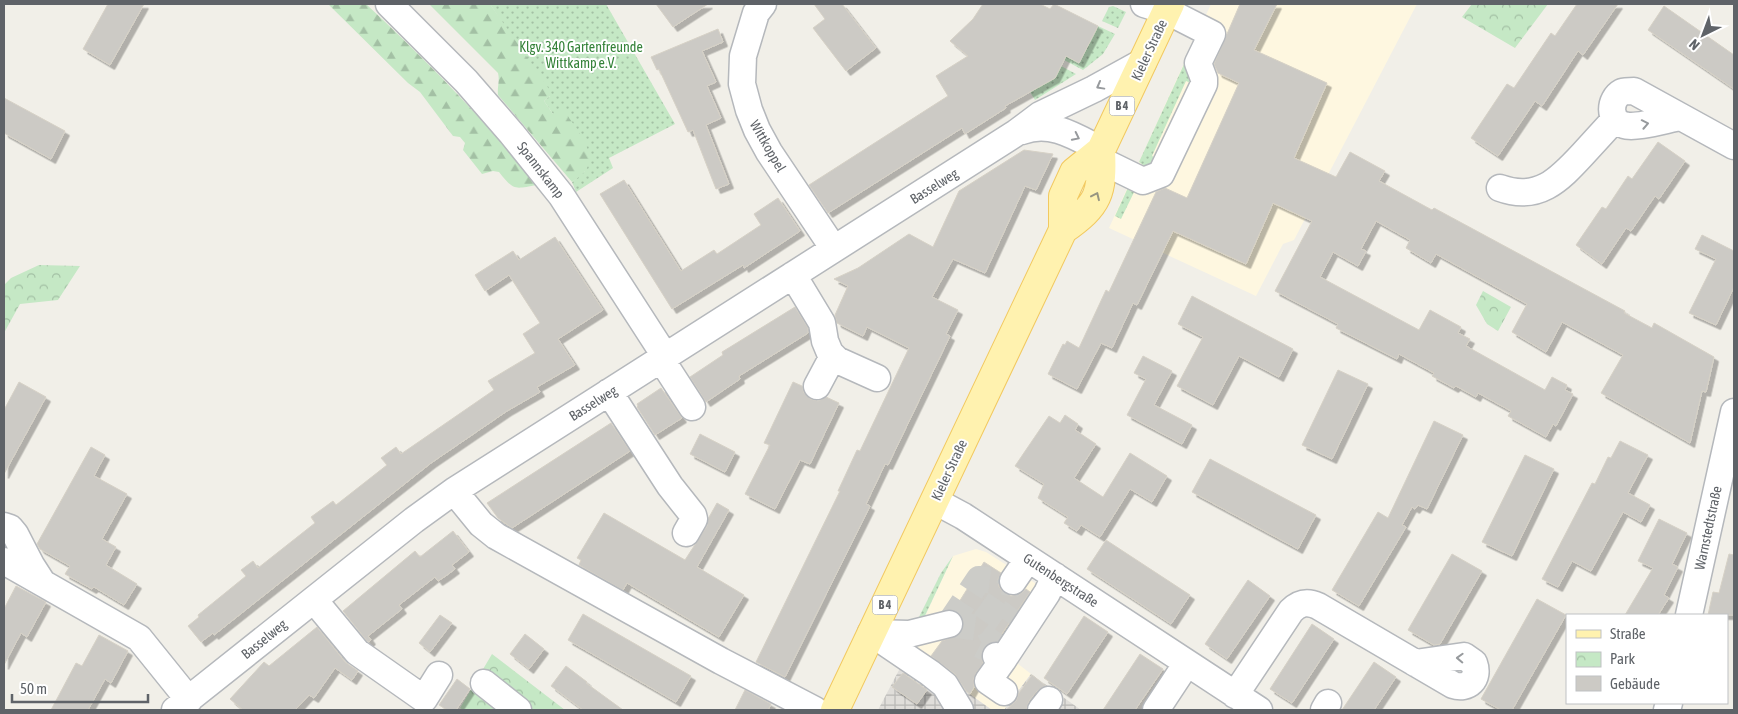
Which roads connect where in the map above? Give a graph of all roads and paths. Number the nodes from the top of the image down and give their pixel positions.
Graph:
1 (389, 4) edge
2 (763, 4) edge
3 (1160, 6) edge
4 (1143, 62) junction
5 (1681, 117) junction
6 (1615, 119) junction
7 (1016, 133) junction
8 (1734, 146) edge
9 (1101, 155) junction
10 (1500, 188) dead end
11 (834, 249) junction
12 (793, 275) junction
13 (832, 356) junction
14 (663, 358) junction
15 (877, 378) dead end
16 (817, 386) dead end
17 (609, 392) junction
18 (692, 407) dead end
19 (1734, 412) edge
20 (454, 491) junction
21 (934, 500) junction
22 (4, 526) edge
23 (686, 533) dead end
24 (1028, 558) junction
25 (4, 561) edge
26 (1055, 576) junction
27 (1013, 581) tunnel mouth
28 (42, 582) junction
29 (314, 600) junction
30 (1689, 614) edge
31 (949, 624) dead end
32 (871, 633) junction
33 (1187, 663) junction
34 (1415, 663) dead end
35 (440, 675) dead end
36 (484, 683) dead end
37 (1004, 692) dead end
38 (1235, 695) junction
39 (182, 705) edge
40 (518, 710) edge
41 (815, 710) edge
42 (835, 710) edge
43 (960, 710) edge
44 (1156, 710) edge
45 (1258, 710) edge

1 - 14 street, Spannskamp
2 - 11 street, Wittkoppel
3 - 4 main road, Kieler Straße / B 4
3 - 9 street, Basselweg
4 -> 7 street, Basselweg
4 - 9 main road, Kieler Straße / B 4
6 -> 5 street
5 - 6 street
5 - 8 street
6 - 10 street
7 -> 9 street, Basselweg
7 - 11 street, Basselweg
9 - 21 main road, Kieler Straße / B 4
11 - 12 street, Basselweg
12 - 13 street
12 - 14 street, Basselweg
13 - 15 street
13 - 16 street
14 - 17 street, Basselweg
14 - 18 street, Spannskamp
17 - 20 street, Basselweg
17 - 23 street
19 - 30 street, Warnstedtstraße
20 - 29 street, Basselweg
20 - 41 street
21 - 24 street, Gutenbergstraße
21 - 32 main road, Kieler Straße / B 4
22 - 28 street, Basselweg
24 - 26 street, Gutenbergstraße
24 - 27 street
25 - 28 street, Basselweg
26 - 33 street, Gutenbergstraße
26 - 37 street
28 - 39 street, Basselweg
29 - 35 street
29 - 39 street, Basselweg
31 - 32 street
32 - 42 main road, Kieler Straße / B 4
32 - 43 street
33 - 38 street, Gutenbergstraße
33 - 44 street
34 - 38 street
36 - 40 street
38 - 45 street, Gutenbergstraße

